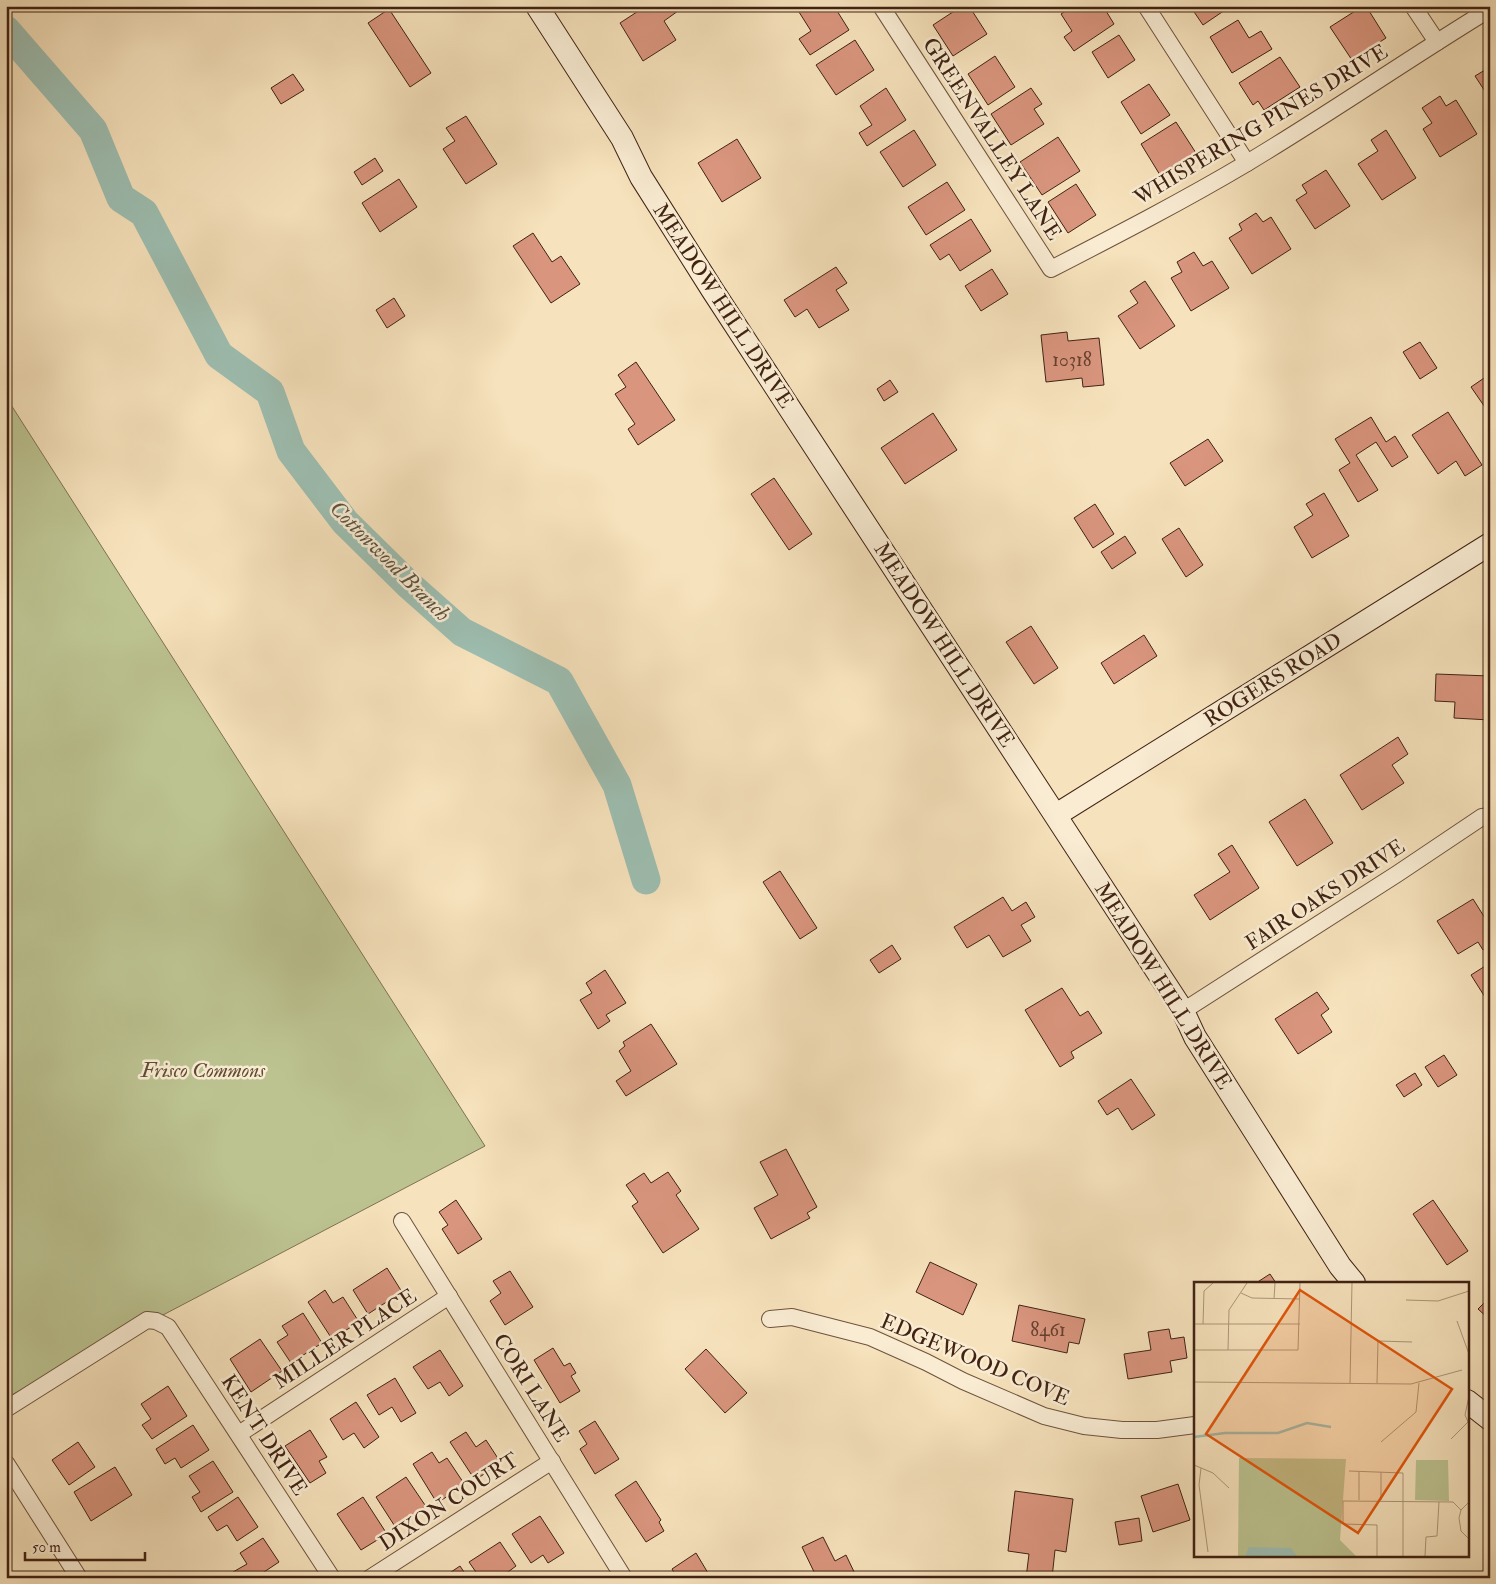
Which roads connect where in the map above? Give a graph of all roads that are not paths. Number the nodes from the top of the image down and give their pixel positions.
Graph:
1 (537, 6) edge
2 (881, 6) edge
3 (1146, 6) edge
4 (1413, 6) edge
5 (1490, 9) edge
6 (1437, 42) junction
7 (1247, 163) junction
8 (1051, 269) joint
9 (1490, 544) edge
10 (1056, 815) junction
11 (1490, 816) edge
12 (1183, 1012) junction
13 (402, 1221) dead end
14 (1353, 1282) edge
15 (449, 1296) junction
16 (770, 1319) dead end
17 (1468, 1402) edge
18 (6, 1409) edge
19 (1490, 1419) edge
20 (1194, 1425) edge
21 (239, 1434) junction
22 (552, 1461) junction
23 (7, 1463) edge
24 (79, 1578) edge
25 (332, 1578) edge
26 (370, 1578) edge
27 (624, 1578) edge

1 - 10 street, MEADOW HILL DRIVE
2 - 8 street, GREENVALLEY LANE
3 - 7 street
4 - 6 street
5 - 6 street, WHISPERING PINES DRIVE
6 - 7 street, WHISPERING PINES DRIVE
7 - 8 street, WHISPERING PINES DRIVE
9 - 10 street, ROGERS ROAD
10 - 12 street, MEADOW HILL DRIVE
11 - 12 street, FAIR OAKS DRIVE
12 - 14 street, MEADOW HILL DRIVE
13 - 15 street, CORI LANE
15 - 21 street, MILLER PLACE
15 - 22 street, CORI LANE
16 - 20 street, EDGEWOOD COVE
17 - 19 street
18 - 21 street, KENT DRIVE
21 - 25 street, KENT DRIVE
22 - 26 street, DIXON COURT
22 - 27 street, CORI LANE
23 - 24 street

